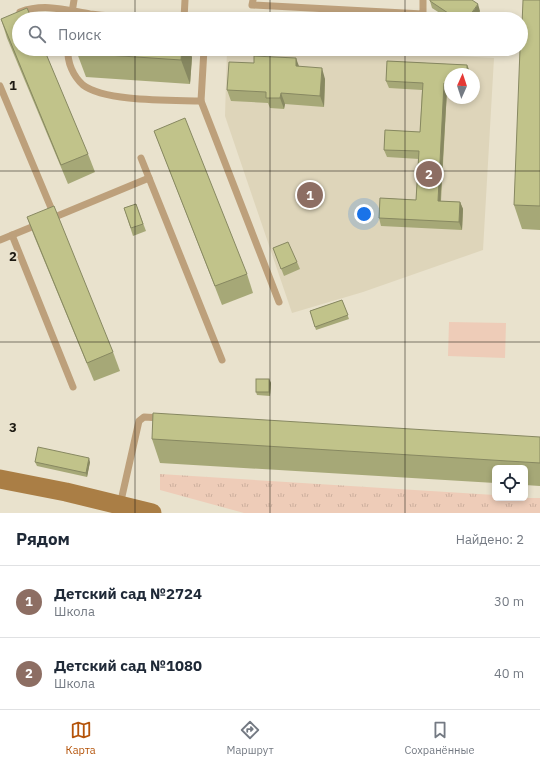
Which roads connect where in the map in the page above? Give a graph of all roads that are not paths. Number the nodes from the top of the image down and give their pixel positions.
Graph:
1 (74, 0) edge
2 (185, 0) edge
3 (253, 0) edge
4 (423, 0) edge
5 (72, 11) junction
6 (19, 12) edge
7 (81, 12) edge
8 (184, 12) edge
9 (385, 12) edge
10 (423, 12) edge
11 (69, 56) edge
12 (204, 56) edge
13 (0, 86) edge
14 (201, 101) junction
15 (141, 158) dead end
16 (149, 178) junction
17 (55, 217) junction
18 (12, 235) junction
19 (0, 240) edge
20 (280, 302) dead end
21 (222, 360) dead end
22 (73, 387) dead end
23 (172, 418) edge
24 (0, 479) edge
25 (120, 505) junction
26 (152, 513) edge

1 - 5 lane
2 - 8 lane
3 - 9 lane
4 - 10 lane
5 - 6 lane
5 - 7 lane
11 - 14 lane
12 - 14 lane
13 - 17 lane
14 - 20 lane
15 - 16 lane
16 - 17 lane
16 - 21 lane
17 - 18 lane
18 - 19 lane
18 - 22 lane
23 - 25 lane
24 - 25 main road
25 - 26 main road

